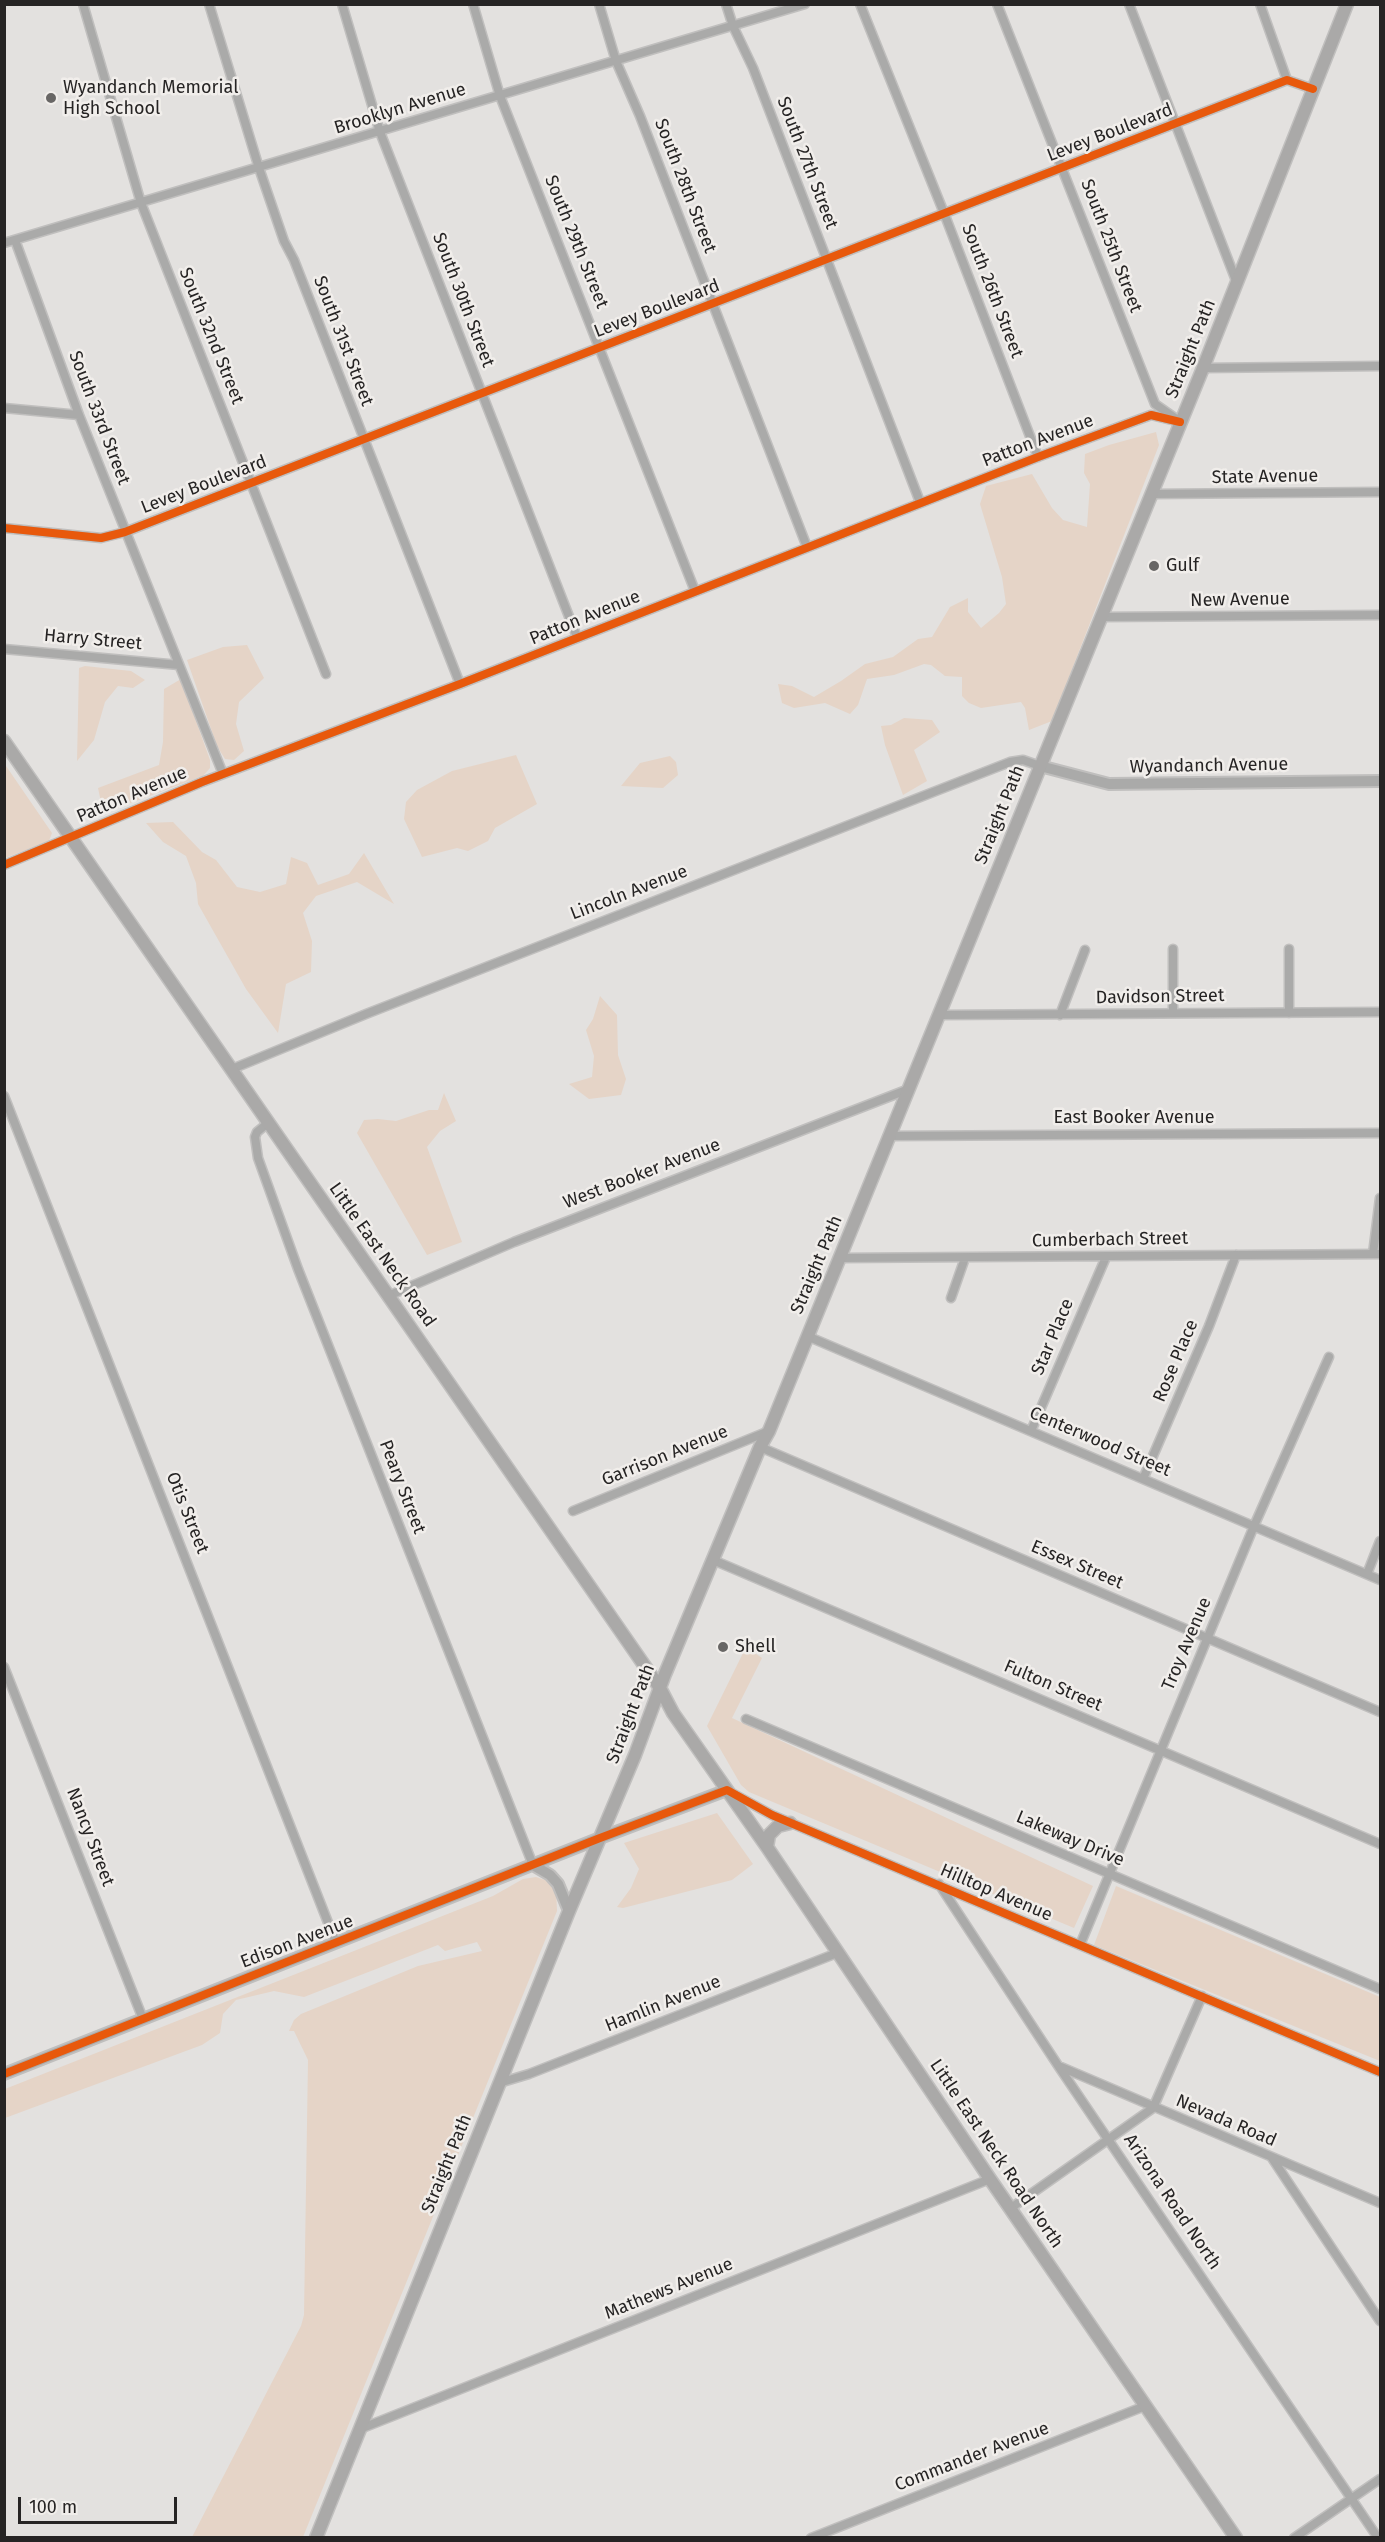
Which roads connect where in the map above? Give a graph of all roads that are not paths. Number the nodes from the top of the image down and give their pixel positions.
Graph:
1 (83, 4) edge
2 (209, 4) edge
3 (342, 4) edge
4 (473, 4) edge
5 (599, 4) edge
6 (726, 4) edge
7 (805, 4) edge
8 (860, 4) edge
9 (998, 4) edge
10 (1129, 4) edge
11 (1260, 4) edge
12 (1347, 4) edge
13 (733, 26) junction
14 (616, 61) junction
15 (1287, 80) junction
16 (1313, 89) junction
17 (500, 96) junction
18 (1175, 123) junction
19 (380, 132) junction
20 (259, 168) junction
21 (1063, 168) junction
22 (141, 203) junction
23 (944, 213) junction
24 (15, 240) junction
25 (4, 243) edge
26 (826, 261) junction
27 (1237, 283) junction
28 (713, 304) junction
29 (600, 347) junction
30 (1380, 366) edge
31 (1203, 368) junction
32 (482, 393) junction
33 (4, 408) edge
34 (80, 415) junction
35 (1180, 422) junction
36 (363, 439) junction
37 (1038, 457) junction
38 (252, 482) junction
39 (1380, 492) edge
40 (1150, 494) junction
41 (920, 502) junction
42 (4, 528) edge
43 (126, 532) junction
44 (807, 547) junction
45 (695, 591) junction
46 (1380, 615) edge
47 (1100, 617) junction
48 (577, 637) junction
49 (4, 649) edge
50 (179, 665) junction
51 (326, 674) dead end
52 (460, 684) junction
53 (4, 741) edge
54 (1040, 766) junction
55 (223, 774) junction
56 (1380, 781) edge
57 (71, 837) junction
58 (4, 865) edge
59 (1173, 949) dead end
60 (1289, 949) dead end
61 (1085, 950) dead end
62 (1380, 1012) edge
63 (1173, 1013) junction
64 (1289, 1013) junction
65 (939, 1015) junction
66 (1060, 1015) junction
67 (232, 1069) junction
68 (909, 1089) junction
69 (4, 1096) edge
70 (268, 1123) junction
71 (1380, 1133) edge
72 (888, 1137) junction
73 (1380, 1198) edge
74 (1377, 1254) edge
75 (1236, 1255) junction
76 (965, 1257) junction
77 (1106, 1257) junction
78 (839, 1258) junction
79 (388, 1296) junction
80 (951, 1298) dead end
81 (807, 1336) junction
82 (1329, 1357) dead end
83 (769, 1431) junction
84 (1031, 1431) junction
85 (760, 1447) junction
86 (1143, 1479) junction
87 (573, 1511) dead end
88 (1254, 1526) junction
89 (1380, 1541) edge
90 (713, 1560) junction
91 (1367, 1574) junction
92 (1380, 1580) edge
93 (1208, 1638) junction
94 (4, 1666) edge
95 (660, 1688) junction
96 (1380, 1712) edge
97 (746, 1719) dead end
98 (1159, 1750) junction
99 (727, 1790) junction
100 (790, 1823) junction
101 (600, 1838) junction
102 (1380, 1844) edge
103 (767, 1847) junction
104 (533, 1865) junction
105 (1108, 1873) junction
106 (939, 1884) junction
107 (569, 1911) junction
108 (336, 1943) junction
109 (1080, 1945) junction
110 (837, 1953) junction
111 (1380, 1989) edge
112 (1202, 1996) junction
113 (143, 2019) junction
114 (1059, 2067) junction
115 (1380, 2072) edge
116 (4, 2074) edge
117 (500, 2083) junction
118 (1153, 2108) junction
119 (1110, 2140) junction
120 (1272, 2157) junction
121 (990, 2179) junction
122 (1380, 2203) edge
123 (1011, 2208) junction
124 (1380, 2321) edge
125 (1145, 2406) junction
126 (360, 2429) junction
127 (1380, 2479) edge
128 (1352, 2498) junction
129 (316, 2538) edge
130 (811, 2538) edge
131 (1236, 2538) edge
132 (1294, 2538) edge
133 (1378, 2538) edge

1 - 22 street, South 32nd Street
2 - 20 street, South 31st Street
3 - 19 street, South 30th Street
4 - 17 street, South 29th Street
5 - 14 street, South 28th Street
6 - 13 street, South 27th Street
7 - 13 street, Brooklyn Avenue
8 - 23 street, South 26th Street
9 - 21 street, South 25th Street
10 - 18 street
11 - 15 street
12 - 16 main road, Straight Path
13 - 14 street, Brooklyn Avenue
13 - 26 street, South 27th Street
14 - 17 street, Brooklyn Avenue
14 - 28 street, South 28th Street
15 - 16 street
15 - 18 street, Levey Boulevard
16 - 27 main road, Straight Path
17 - 19 street, Brooklyn Avenue
17 - 29 street, South 29th Street
18 - 21 street, Levey Boulevard
18 - 27 street
19 - 20 street, Brooklyn Avenue
19 - 32 street, South 30th Street
20 - 22 street, Brooklyn Avenue
20 - 36 street, South 31st Street
21 - 23 street, Levey Boulevard
21 - 35 street, South 25th Street
22 - 24 street, Brooklyn Avenue
22 - 38 street, South 32nd Street
23 - 26 street, Levey Boulevard
23 - 37 street, South 26th Street
24 - 25 street, Brooklyn Avenue
24 - 34 street, South 33rd Street
26 - 28 street, Levey Boulevard
26 - 41 street, South 27th Street
27 - 31 main road, Straight Path
28 - 29 street, Levey Boulevard
28 - 44 street, South 28th Street
29 - 32 street, Levey Boulevard
29 - 45 street, South 29th Street
30 - 31 street
31 - 35 main road, Straight Path
32 - 36 street, Levey Boulevard
32 - 48 street, South 30th Street
33 - 34 street
34 - 43 street, South 33rd Street
35 - 37 street, Patton Avenue
35 - 40 main road, Straight Path
36 - 38 street, Levey Boulevard
36 - 52 street, South 31st Street
37 - 41 street, Patton Avenue
38 - 43 street, Levey Boulevard
38 - 51 street, South 32nd Street
39 - 40 street, State Avenue
40 - 47 main road, Straight Path
41 - 44 street, Patton Avenue
42 - 43 street, Levey Boulevard
43 - 50 street, South 33rd Street
44 - 45 street, Patton Avenue
45 - 48 street, Patton Avenue
46 - 47 street, New Avenue
47 - 54 main road, Straight Path
48 - 52 street, Patton Avenue
49 - 50 street, Harry Street
50 - 55 street, South 33rd Street
52 - 55 street, Patton Avenue
53 - 57 main road, Little East Neck Road
54 - 56 street, Wyandanch Avenue
54 - 65 main road, Straight Path
54 - 67 street, Lincoln Avenue
55 - 57 street, Patton Avenue
57 - 58 street, Patton Avenue
57 - 67 main road, Little East Neck Road
59 - 63 street
60 - 64 street
61 - 66 street
62 - 64 street, Davidson Street
63 - 64 street, Davidson Street
63 - 66 street, Davidson Street
65 - 66 street, Davidson Street
65 - 68 main road, Straight Path
67 - 70 main road, Little East Neck Road
68 - 72 main road, Straight Path
68 - 79 street, West Booker Avenue
69 - 108 street, Otis Street
70 - 79 main road, Little East Neck Road
70 - 104 street, Peary Street
71 - 72 street, East Booker Avenue
72 - 78 main road, Straight Path
73 - 74 street
74 - 75 street, Cumberbach Street
75 - 77 street, Cumberbach Street
75 - 86 street, Rose Place
76 - 77 street, Cumberbach Street
76 - 78 street, Cumberbach Street
76 - 80 street
77 - 84 street, Star Place
78 - 81 main road, Straight Path
79 - 95 main road, Little East Neck Road
81 - 83 main road, Straight Path
81 - 84 street, Centerwood Street
82 - 88 street, Troy Avenue
83 - 85 main road, Straight Path
83 - 87 street, Garrison Avenue
84 - 86 street, Centerwood Street
85 - 90 main road, Straight Path
85 - 93 street, Essex Street
86 - 88 street, Centerwood Street
88 - 91 street, Centerwood Street
88 - 93 street, Troy Avenue
89 - 91 street
90 - 95 main road, Straight Path
90 - 98 street, Fulton Street
91 - 92 street, Centerwood Street
93 - 96 street, Essex Street
93 - 98 street, Troy Avenue
94 - 113 street, Nancy Street
95 - 99 main road, Little East Neck Road
95 - 101 main road, Straight Path
97 - 105 street, Lakeway Drive
98 - 102 street, Fulton Street
98 - 105 street, Troy Avenue
99 - 100 street, Hilltop Avenue
99 - 101 street
99 - 103 main road, Little East Neck Road North
100 - 103 main road
100 - 106 street, Hilltop Avenue
101 - 104 street, Edison Avenue
101 - 107 main road, Straight Path
103 - 110 main road, Little East Neck Road North
104 - 107 street
104 - 108 street, Edison Avenue
105 - 109 street, Troy Avenue
105 - 111 street, Lakeway Drive
106 - 109 street, Hilltop Avenue
106 - 114 street, Arizona Road North
107 - 117 main road, Straight Path
108 - 113 street, Edison Avenue
109 - 112 street, Hilltop Avenue
110 - 117 street, Hamlin Avenue
110 - 121 main road, Little East Neck Road North
112 - 115 street, Hilltop Avenue
112 - 118 street
113 - 116 street, Edison Avenue
114 - 118 street, Nevada Road
114 - 119 street, Arizona Road North
117 - 126 main road, Straight Path
118 - 119 street
118 - 120 street, Nevada Road
119 - 123 street
119 - 128 street, Arizona Road North
120 - 122 street, Nevada Road
120 - 124 street
121 - 123 main road, Little East Neck Road North
121 - 126 street, Mathews Avenue
123 - 125 main road, Little East Neck Road North
125 - 130 street, Commander Avenue
125 - 131 main road, Little East Neck Road North
126 - 129 main road, Straight Path
127 - 128 street
128 - 132 street
128 - 133 street, Arizona Road North

